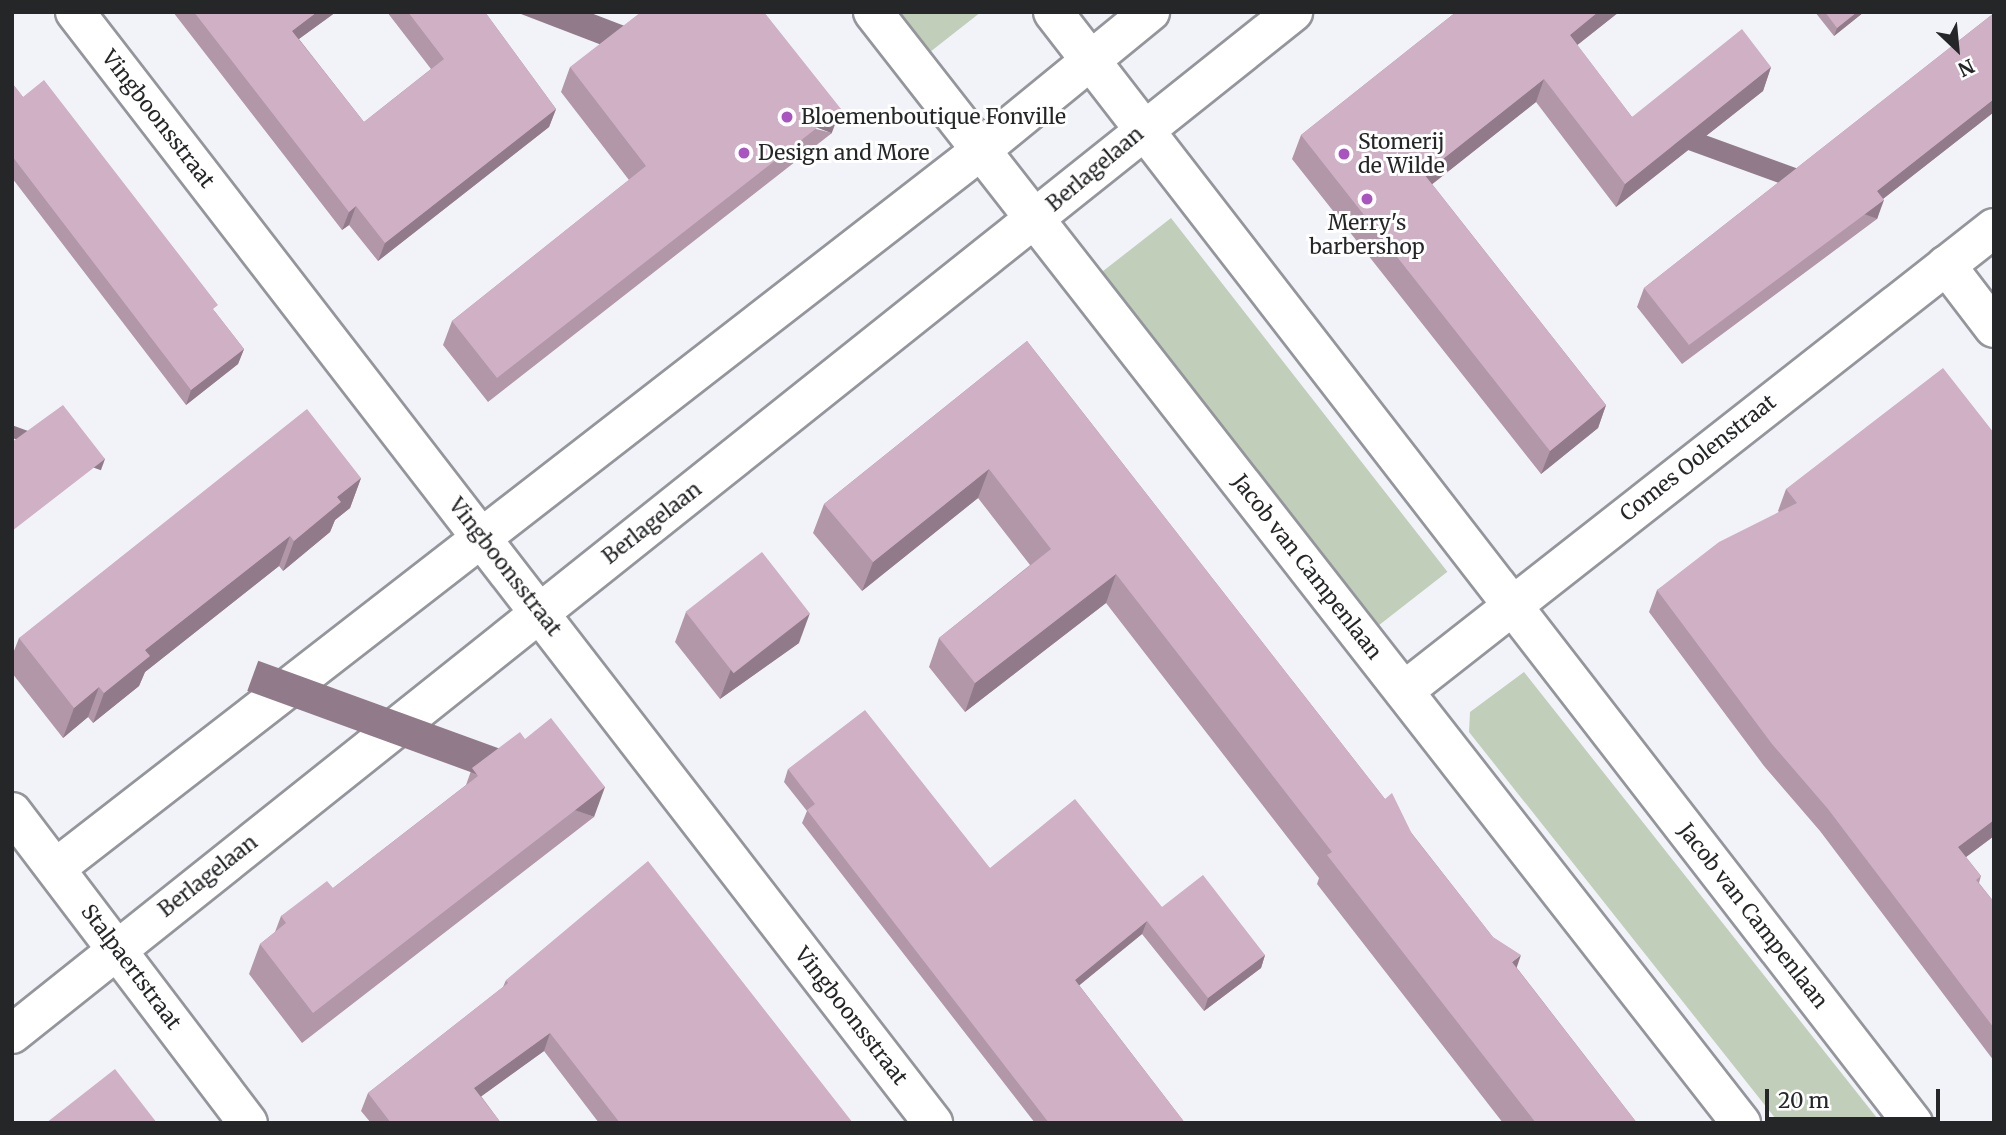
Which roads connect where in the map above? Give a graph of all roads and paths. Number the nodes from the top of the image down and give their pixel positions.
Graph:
1 (75, 12) edge
2 (873, 12) edge
3 (1053, 12) edge
4 (1150, 12) edge
5 (1293, 12) edge
6 (1090, 59) junction
7 (1142, 130) junction
8 (980, 151) junction
9 (1037, 218) junction
10 (1994, 228) edge
11 (1946, 265) junction
12 (1994, 328) edge
13 (481, 536) junction
14 (1511, 604) junction
15 (541, 612) junction
16 (1404, 691) junction
17 (12, 812) edge
18 (56, 868) junction
19 (117, 948) junction
20 (12, 1034) edge
21 (248, 1123) edge
22 (933, 1123) edge
23 (1741, 1123) edge
24 (1913, 1123) edge

1 - 13 street, Vingboonsstraat
2 - 8 street, Jacob van Campenlaan
3 - 6 street, Jacob van Campenlaan
4 - 6 street
5 - 7 street, Berlagelaan
6 - 7 street, Jacob van Campenlaan
6 - 8 street
7 - 9 street, Berlagelaan
7 - 14 street, Jacob van Campenlaan
8 - 9 street, Jacob van Campenlaan
8 - 13 street
9 - 15 street, Berlagelaan
9 - 16 street, Jacob van Campenlaan
10 - 11 street, Comes Oolenstraat
11 - 12 street
11 - 14 street, Comes Oolenstraat
13 - 15 street, Vingboonsstraat
13 - 18 street
14 - 16 street, Comes Oolenstraat
14 - 24 street, Jacob van Campenlaan
15 - 19 street, Berlagelaan
15 - 22 street, Vingboonsstraat
16 - 23 street, Jacob van Campenlaan
17 - 18 street, Stalpaertstraat
18 - 19 street, Stalpaertstraat
19 - 20 street, Berlagelaan
19 - 21 street, Stalpaertstraat

